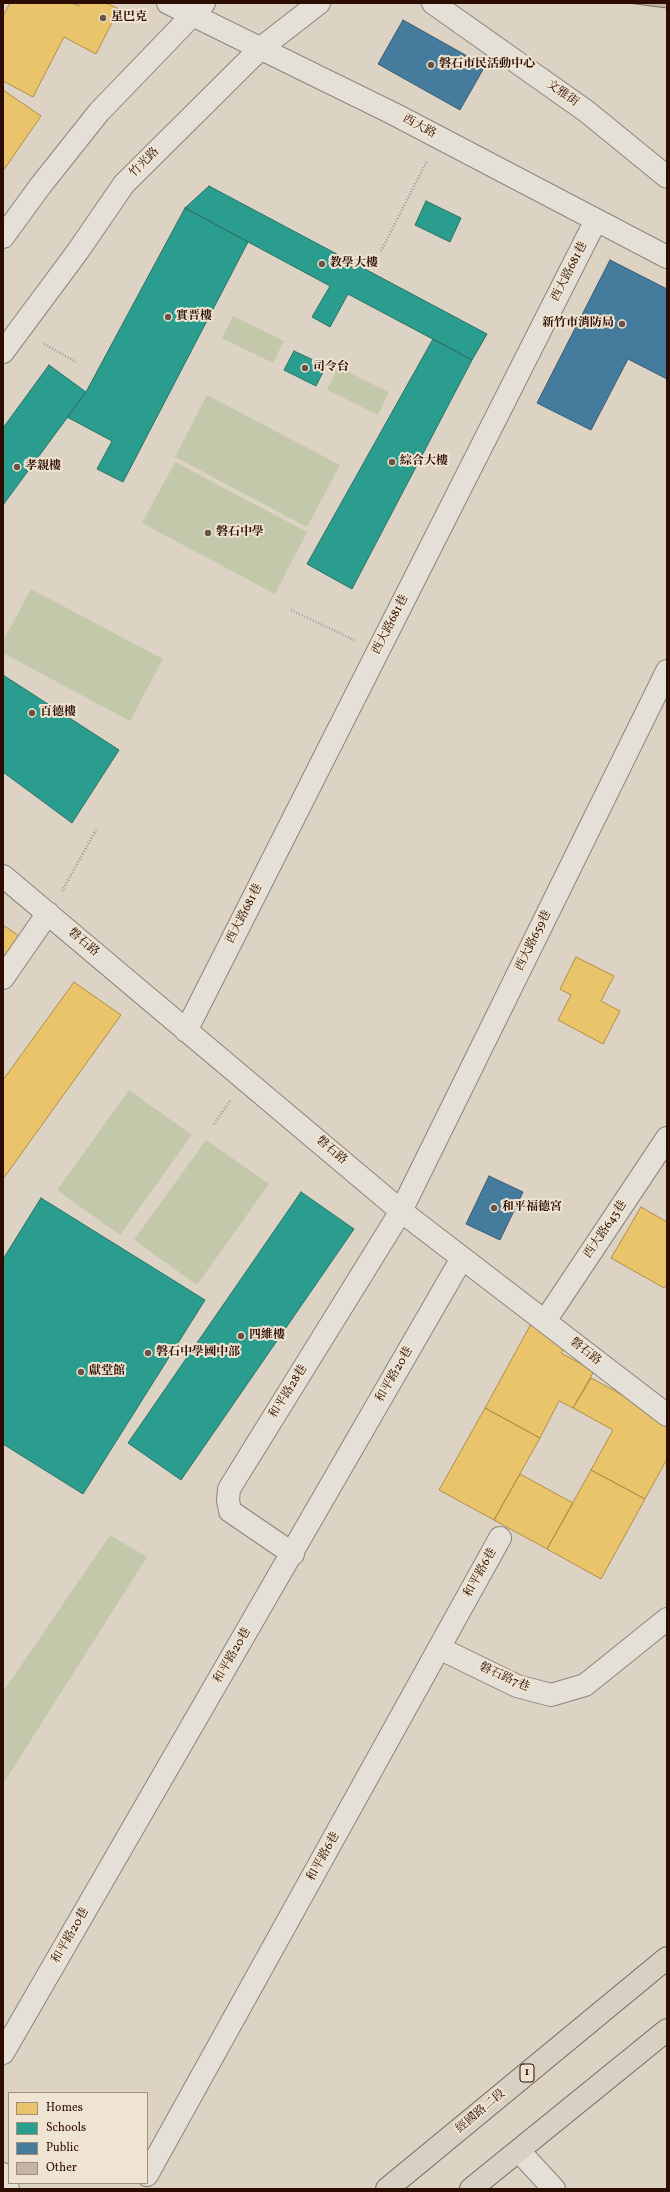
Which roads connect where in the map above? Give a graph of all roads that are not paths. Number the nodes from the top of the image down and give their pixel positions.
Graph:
1 (168, 3) edge
2 (319, 3) edge
3 (433, 3) edge
4 (198, 9) edge
5 (261, 48) junction
6 (667, 177) edge
7 (596, 220) junction
8 (3, 237) edge
9 (667, 257) edge
10 (3, 352) edge
11 (667, 671) edge
12 (3, 876) edge
13 (48, 913) junction
14 (3, 978) edge
15 (186, 1030) junction
16 (667, 1138) edge
17 (402, 1211) junction
18 (462, 1258) junction
19 (545, 1321) junction
20 (667, 1415) edge
21 (500, 1538) dead end
22 (293, 1554) junction
23 (667, 1619) edge
24 (439, 1648) junction
25 (667, 1958) edge
26 (667, 2030) edge
27 (3, 2054) edge
28 (519, 2151) junction
29 (148, 2173) edge
30 (3, 2174) edge
31 (8, 2189) edge
32 (387, 2189) edge
33 (471, 2189) edge
34 (554, 2189) edge

1 - 4 street, 西大路
2 - 5 street, 竹光路
3 - 6 street, 文雅街
4 - 5 street, 西大路
4 - 8 street
5 - 7 street, 西大路
5 - 10 street, 竹光路
7 - 9 street, 西大路
7 - 15 street, 西大路681巷
11 - 17 street, 西大路659巷
12 - 13 street, 磐石路
13 - 14 street
13 - 15 street, 磐石路
15 - 17 street, 磐石路
16 - 19 street, 西大路643巷
17 - 18 street, 磐石路
17 - 22 street, 和平路28巷
18 - 19 street, 磐石路
18 - 22 street, 和平路20巷
19 - 20 street, 磐石路
21 - 24 street, 和平路6巷
22 - 27 street, 和平路20巷
23 - 24 street, 磐石路7巷
24 - 29 street, 和平路6巷
25 - 32 main road, 經國路二段 / 1
26 - 28 main road
28 - 33 main road
28 - 34 street
30 - 31 street

